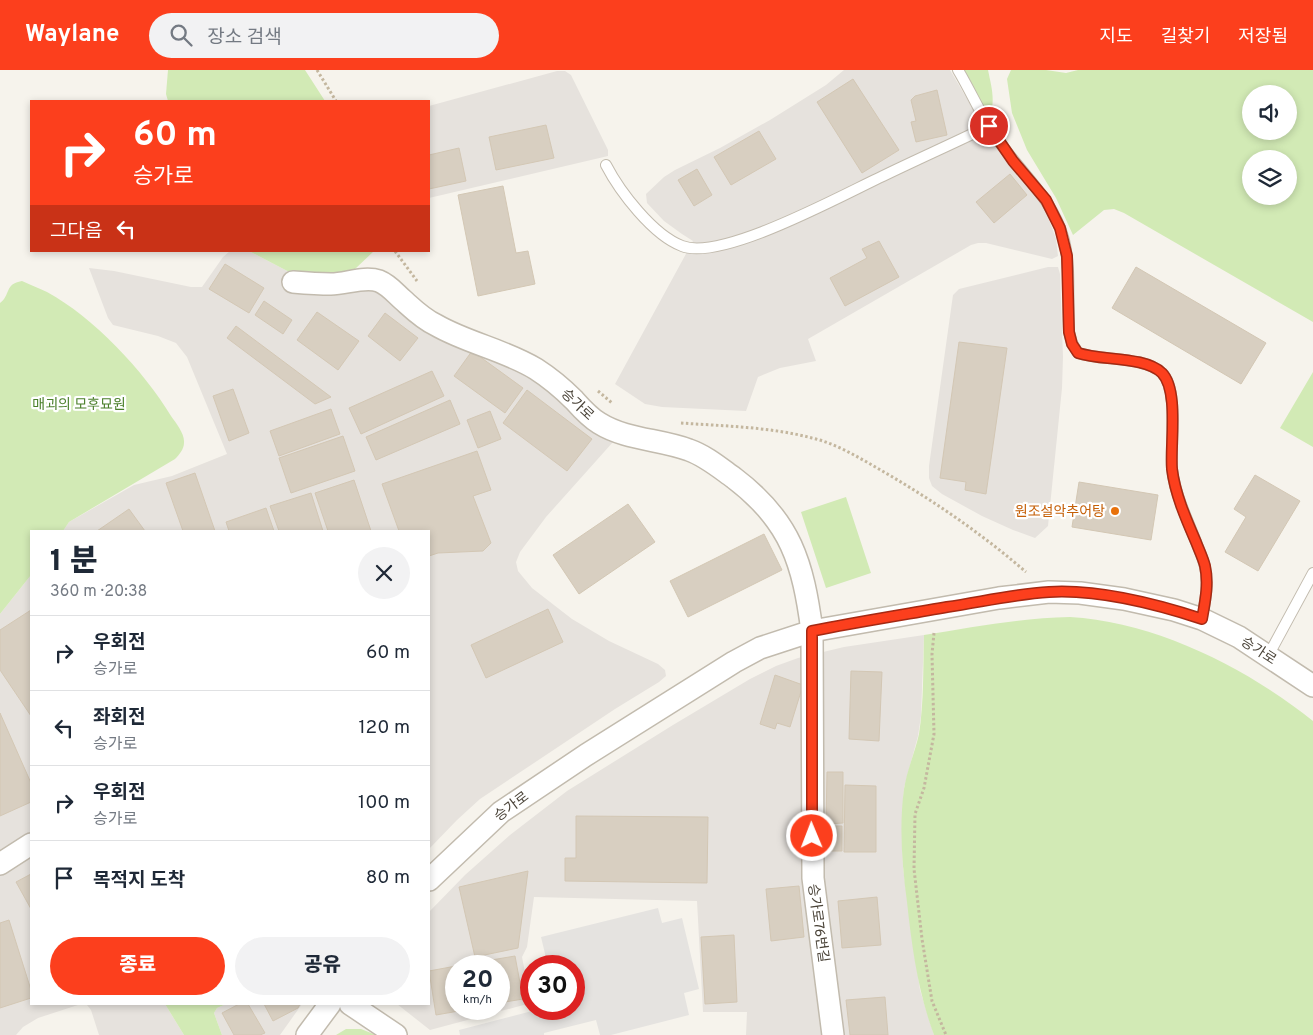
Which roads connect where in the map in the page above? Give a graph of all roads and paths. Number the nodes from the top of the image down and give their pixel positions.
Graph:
1 (316, 70) edge
2 (958, 70) edge
3 (335, 100) edge
4 (989, 126) junction
5 (606, 165) dead end
6 (395, 252) edge
7 (293, 282) dead end
8 (420, 285) dead end
9 (594, 388) dead end
10 (616, 408) dead end
11 (674, 422) dead end
12 (1313, 573) edge
13 (1049, 592) junction
14 (1202, 619) junction
15 (812, 631) junction
16 (934, 634) dead end
17 (1268, 656) junction
18 (1313, 686) edge
19 (30, 845) edge
20 (0, 864) edge
21 (430, 879) edge
22 (329, 1005) edge
23 (351, 1005) edge
24 (306, 1035) edge
25 (396, 1035) edge
26 (833, 1035) edge
27 (946, 1035) edge

1 - 3 path
2 - 4 lane
4 - 5 lane
4 - 14 lane
6 - 8 path
7 - 15 street, 승가로
9 - 10 path
11 - 13 path
12 - 17 lane
13 - 14 street, 승가로
13 - 15 street, 승가로
14 - 17 street, 승가로
15 - 21 street, 승가로
15 - 26 street, 승가로76번길
16 - 27 path
17 - 18 street, 승가로
19 - 20 street
22 - 24 street
23 - 25 street

